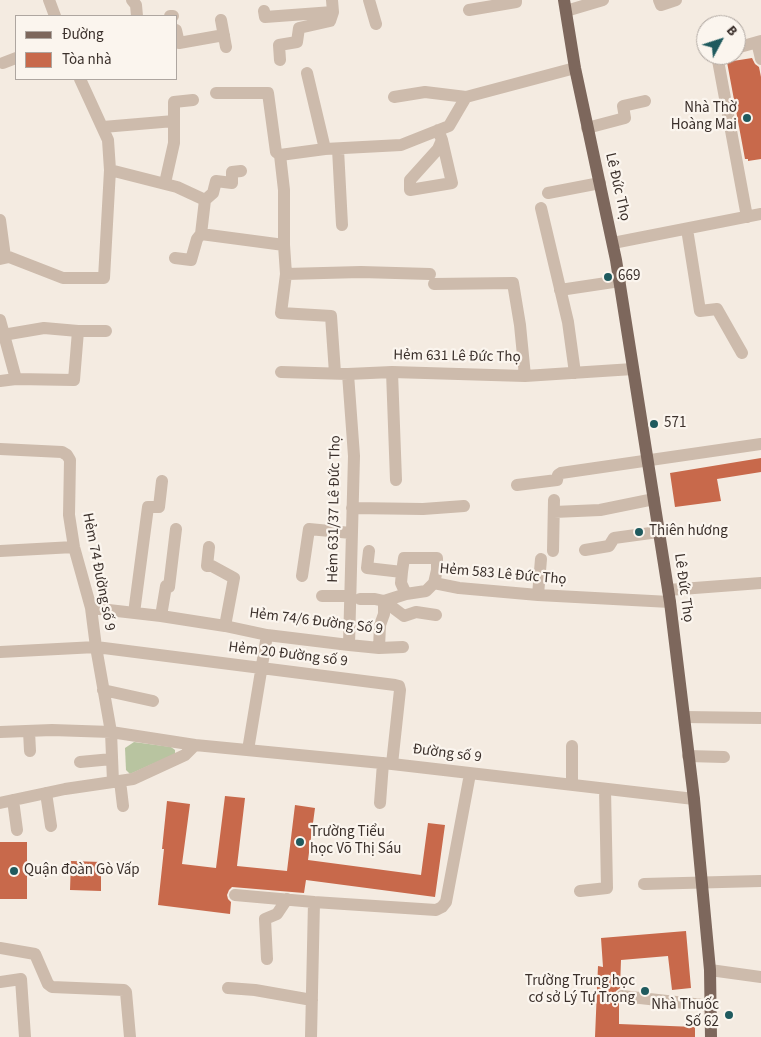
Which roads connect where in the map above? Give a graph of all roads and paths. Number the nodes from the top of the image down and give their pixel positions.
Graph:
1 (49, 0) edge
2 (132, 0) edge
3 (369, 0) edge
4 (516, 0) edge
5 (603, 0) edge
6 (659, 0) edge
7 (676, 0) edge
8 (565, 5) edge
9 (332, 6) edge
10 (264, 10) dead end
11 (469, 10) dead end
12 (54, 15) edge
13 (137, 15) edge
14 (221, 20) dead end
15 (376, 24) dead end
16 (178, 39) edge
17 (759, 42) edge
18 (746, 45) edge
19 (15, 58) edge
20 (761, 59) edge
21 (280, 60) dead end
22 (3, 63) dead end
23 (719, 65) edge
24 (575, 68) junction
25 (307, 73) dead end
26 (80, 80) edge
27 (216, 93) dead end
28 (394, 97) dead end
29 (466, 97) junction
30 (193, 100) dead end
31 (645, 101) dead end
32 (174, 121) junction
33 (103, 127) junction
34 (587, 128) junction
35 (331, 149) junction
36 (280, 156) junction
37 (110, 170) junction
38 (241, 171) dead end
39 (165, 183) junction
40 (600, 183) junction
41 (548, 193) dead end
42 (205, 200) junction
43 (541, 208) dead end
44 (761, 214) edge
45 (747, 217) junction
46 (0, 220) edge
47 (342, 225) dead end
48 (687, 229) junction
49 (201, 234) junction
50 (613, 243) junction
51 (284, 245) junction
52 (3, 258) edge
53 (175, 258) dead end
54 (286, 274) junction
55 (620, 281) junction
56 (560, 290) junction
57 (1, 329) edge
58 (78, 331) junction
59 (106, 331) dead end
60 (742, 353) dead end
61 (633, 369) junction
62 (281, 372) dead end
63 (392, 372) junction
64 (335, 373) junction
65 (348, 374) junction
66 (575, 374) junction
67 (525, 376) junction
68 (16, 379) junction
69 (0, 381) edge
70 (761, 444) edge
71 (0, 449) edge
72 (646, 459) junction
73 (396, 480) dead end
74 (162, 481) dead end
75 (517, 485) dead end
76 (654, 499) junction
77 (464, 506) dead end
78 (352, 508) junction
79 (176, 529) dead end
80 (658, 532) junction
81 (351, 533) junction
82 (74, 547) junction
83 (209, 547) dead end
84 (585, 550) dead end
85 (0, 551) edge
86 (369, 551) dead end
87 (554, 551) dead end
88 (541, 559) dead end
89 (402, 572) junction
90 (302, 576) dead end
91 (434, 583) junction
92 (761, 583) edge
93 (406, 594) junction
94 (538, 595) junction
95 (322, 596) dead end
96 (669, 596) junction
97 (355, 597) junction
98 (384, 601) junction
99 (91, 608) junction
100 (134, 613) junction
101 (436, 615) dead end
102 (160, 616) junction
103 (225, 626) junction
104 (267, 635) junction
105 (349, 645) junction
106 (96, 647) junction
107 (403, 647) dead end
108 (379, 648) junction
109 (0, 652) edge
110 (260, 667) junction
111 (103, 690) junction
112 (153, 701) dead end
113 (684, 717) junction
114 (761, 718) edge
115 (29, 731) junction
116 (0, 732) edge
117 (110, 732) junction
118 (196, 745) junction
119 (572, 746) dead end
120 (248, 750) junction
121 (30, 751) dead end
122 (688, 756) junction
123 (724, 757) dead end
124 (112, 759) junction
125 (80, 762) dead end
126 (388, 764) junction
127 (470, 774) junction
128 (117, 781) junction
129 (572, 785) junction
130 (604, 789) junction
131 (46, 793) junction
132 (694, 799) junction
133 (6, 801) edge
134 (380, 804) dead end
135 (122, 806) dead end
136 (51, 826) dead end
137 (17, 830) dead end
138 (761, 881) edge
139 (702, 883) junction
140 (644, 884) dead end
141 (580, 891) dead end
142 (235, 895) dead end
143 (287, 899) junction
144 (314, 902) junction
145 (0, 948) edge
146 (267, 959) dead end
147 (710, 970) junction
148 (761, 977) edge
149 (0, 982) edge
150 (228, 988) dead end
151 (622, 996) dead end
152 (312, 1000) junction
153 (712, 1006) junction
154 (25, 1037) edge
155 (130, 1037) edge
156 (312, 1037) edge
157 (710, 1037) edge

1 - 12 street
2 - 13 street
3 - 15 street
4 - 11 street
5 - 8 street
6 - 7 street
8 - 24 main road, Lê Đức Thọ
9 - 10 street
9 - 21 street
14 - 16 street
17 - 18 street
17 - 20 street
19 - 22 street
23 - 45 street
24 - 29 street
24 - 34 main road, Lê Đức Thọ
25 - 35 street
26 - 33 street
27 - 36 street
28 - 29 street
29 - 35 street
30 - 32 street
31 - 34 street
32 - 33 street
32 - 39 street
33 - 37 street
34 - 40 main road, Lê Đức Thọ
35 - 36 street
35 - 47 street
36 - 51 street
37 - 39 street
37 - 52 street
38 - 42 street
39 - 42 street
40 - 41 street
40 - 50 main road, Lê Đức Thọ
42 - 49 street
43 - 56 street
44 - 45 street
45 - 48 street
46 - 52 street
48 - 50 street
48 - 60 street
49 - 51 street
49 - 53 street
50 - 55 main road, Lê Đức Thọ
51 - 54 street
54 - 64 street
54 - 67 street
55 - 56 street
55 - 61 main road, Lê Đức Thọ
56 - 66 street
57 - 58 street
57 - 68 street
58 - 59 street
58 - 68 street
61 - 66 street, Hẻm 631 Lê Đức Thọ
61 - 72 main road, Lê Đức Thọ
62 - 64 street, Hẻm 631 Lê Đức Thọ
63 - 65 street, Hẻm 631 Lê Đức Thọ
63 - 67 street, Hẻm 631 Lê Đức Thọ
63 - 73 street
64 - 65 street, Hẻm 631 Lê Đức Thọ
65 - 78 street, Hẻm 631/37 Lê Đức Thọ
66 - 67 street, Hẻm 631 Lê Đức Thọ
68 - 69 street
70 - 72 street
71 - 82 street, Hẻm 74 Đường số 9
72 - 75 street
72 - 76 main road, Lê Đức Thọ
74 - 100 street
76 - 80 main road, Lê Đức Thọ
76 - 87 street
77 - 78 street
78 - 81 street, Hẻm 631/37 Lê Đức Thọ
79 - 102 street
80 - 84 street
80 - 96 main road, Lê Đức Thọ
81 - 90 street
81 - 97 street, Hẻm 631/37 Lê Đức Thọ
82 - 85 street
82 - 99 street, Hẻm 74 Đường số 9
83 - 103 street, Hẻm 74/6 Đường Số 9
86 - 89 street
88 - 94 street
89 - 91 street
89 - 93 street
91 - 93 street, Hẻm 583 Lê Đức Thọ
91 - 94 street, Hẻm 583 Lê Đức Thọ
92 - 96 street, Hẻm 583 Lê Đức Thọ
93 - 98 street, Hẻm 583 Lê Đức Thọ
94 - 96 street, Hẻm 583 Lê Đức Thọ
95 - 97 street
96 - 113 main road, Lê Đức Thọ
97 - 98 street
97 - 105 street, Hẻm 631/37 Lê Đức Thọ
98 - 101 street
98 - 108 street
99 - 100 street, Hẻm 74/6 Đường Số 9
99 - 106 street, Hẻm 74 Đường số 9
100 - 102 street, Hẻm 74/6 Đường Số 9
102 - 103 street, Hẻm 74/6 Đường Số 9
103 - 104 street, Hẻm 74/6 Đường Số 9
104 - 105 street, Hẻm 74/6 Đường Số 9
104 - 110 street
105 - 108 street, Hẻm 74/6 Đường Số 9
106 - 109 street, Hẻm 20 Đường số 9
106 - 110 street, Hẻm 20 Đường số 9
106 - 111 street, Hẻm 74 Đường số 9
107 - 108 street, Hẻm 74/6 Đường Số 9
110 - 120 street
110 - 126 street, Hẻm 20 Đường số 9
111 - 112 street
111 - 117 street, Hẻm 74 Đường số 9
113 - 114 street
113 - 122 main road, Lê Đức Thọ
115 - 116 street, Đường số 9
115 - 117 street, Đường số 9
115 - 121 street
117 - 118 street, Đường số 9
117 - 124 street
118 - 120 street, Đường số 9
118 - 128 street
119 - 129 street
120 - 126 street, Đường số 9
122 - 123 street
122 - 132 main road, Lê Đức Thọ
124 - 125 street
124 - 128 street
126 - 127 street, Đường số 9
126 - 134 street
127 - 129 street, Đường số 9
127 - 144 street
128 - 131 street
128 - 135 street
129 - 130 street, Đường số 9
130 - 132 street, Đường số 9
130 - 141 street
131 - 133 street
131 - 136 street
132 - 139 main road, Lê Đức Thọ
133 - 137 street
138 - 139 street
139 - 140 street
139 - 147 main road, Lê Đức Thọ
142 - 143 street
143 - 144 street
143 - 146 street
144 - 152 street
145 - 155 street
147 - 148 street
147 - 153 main road, Lê Đức Thọ
149 - 154 street
150 - 152 street
151 - 153 street
152 - 156 street
153 - 157 main road, Lê Đức Thọ

